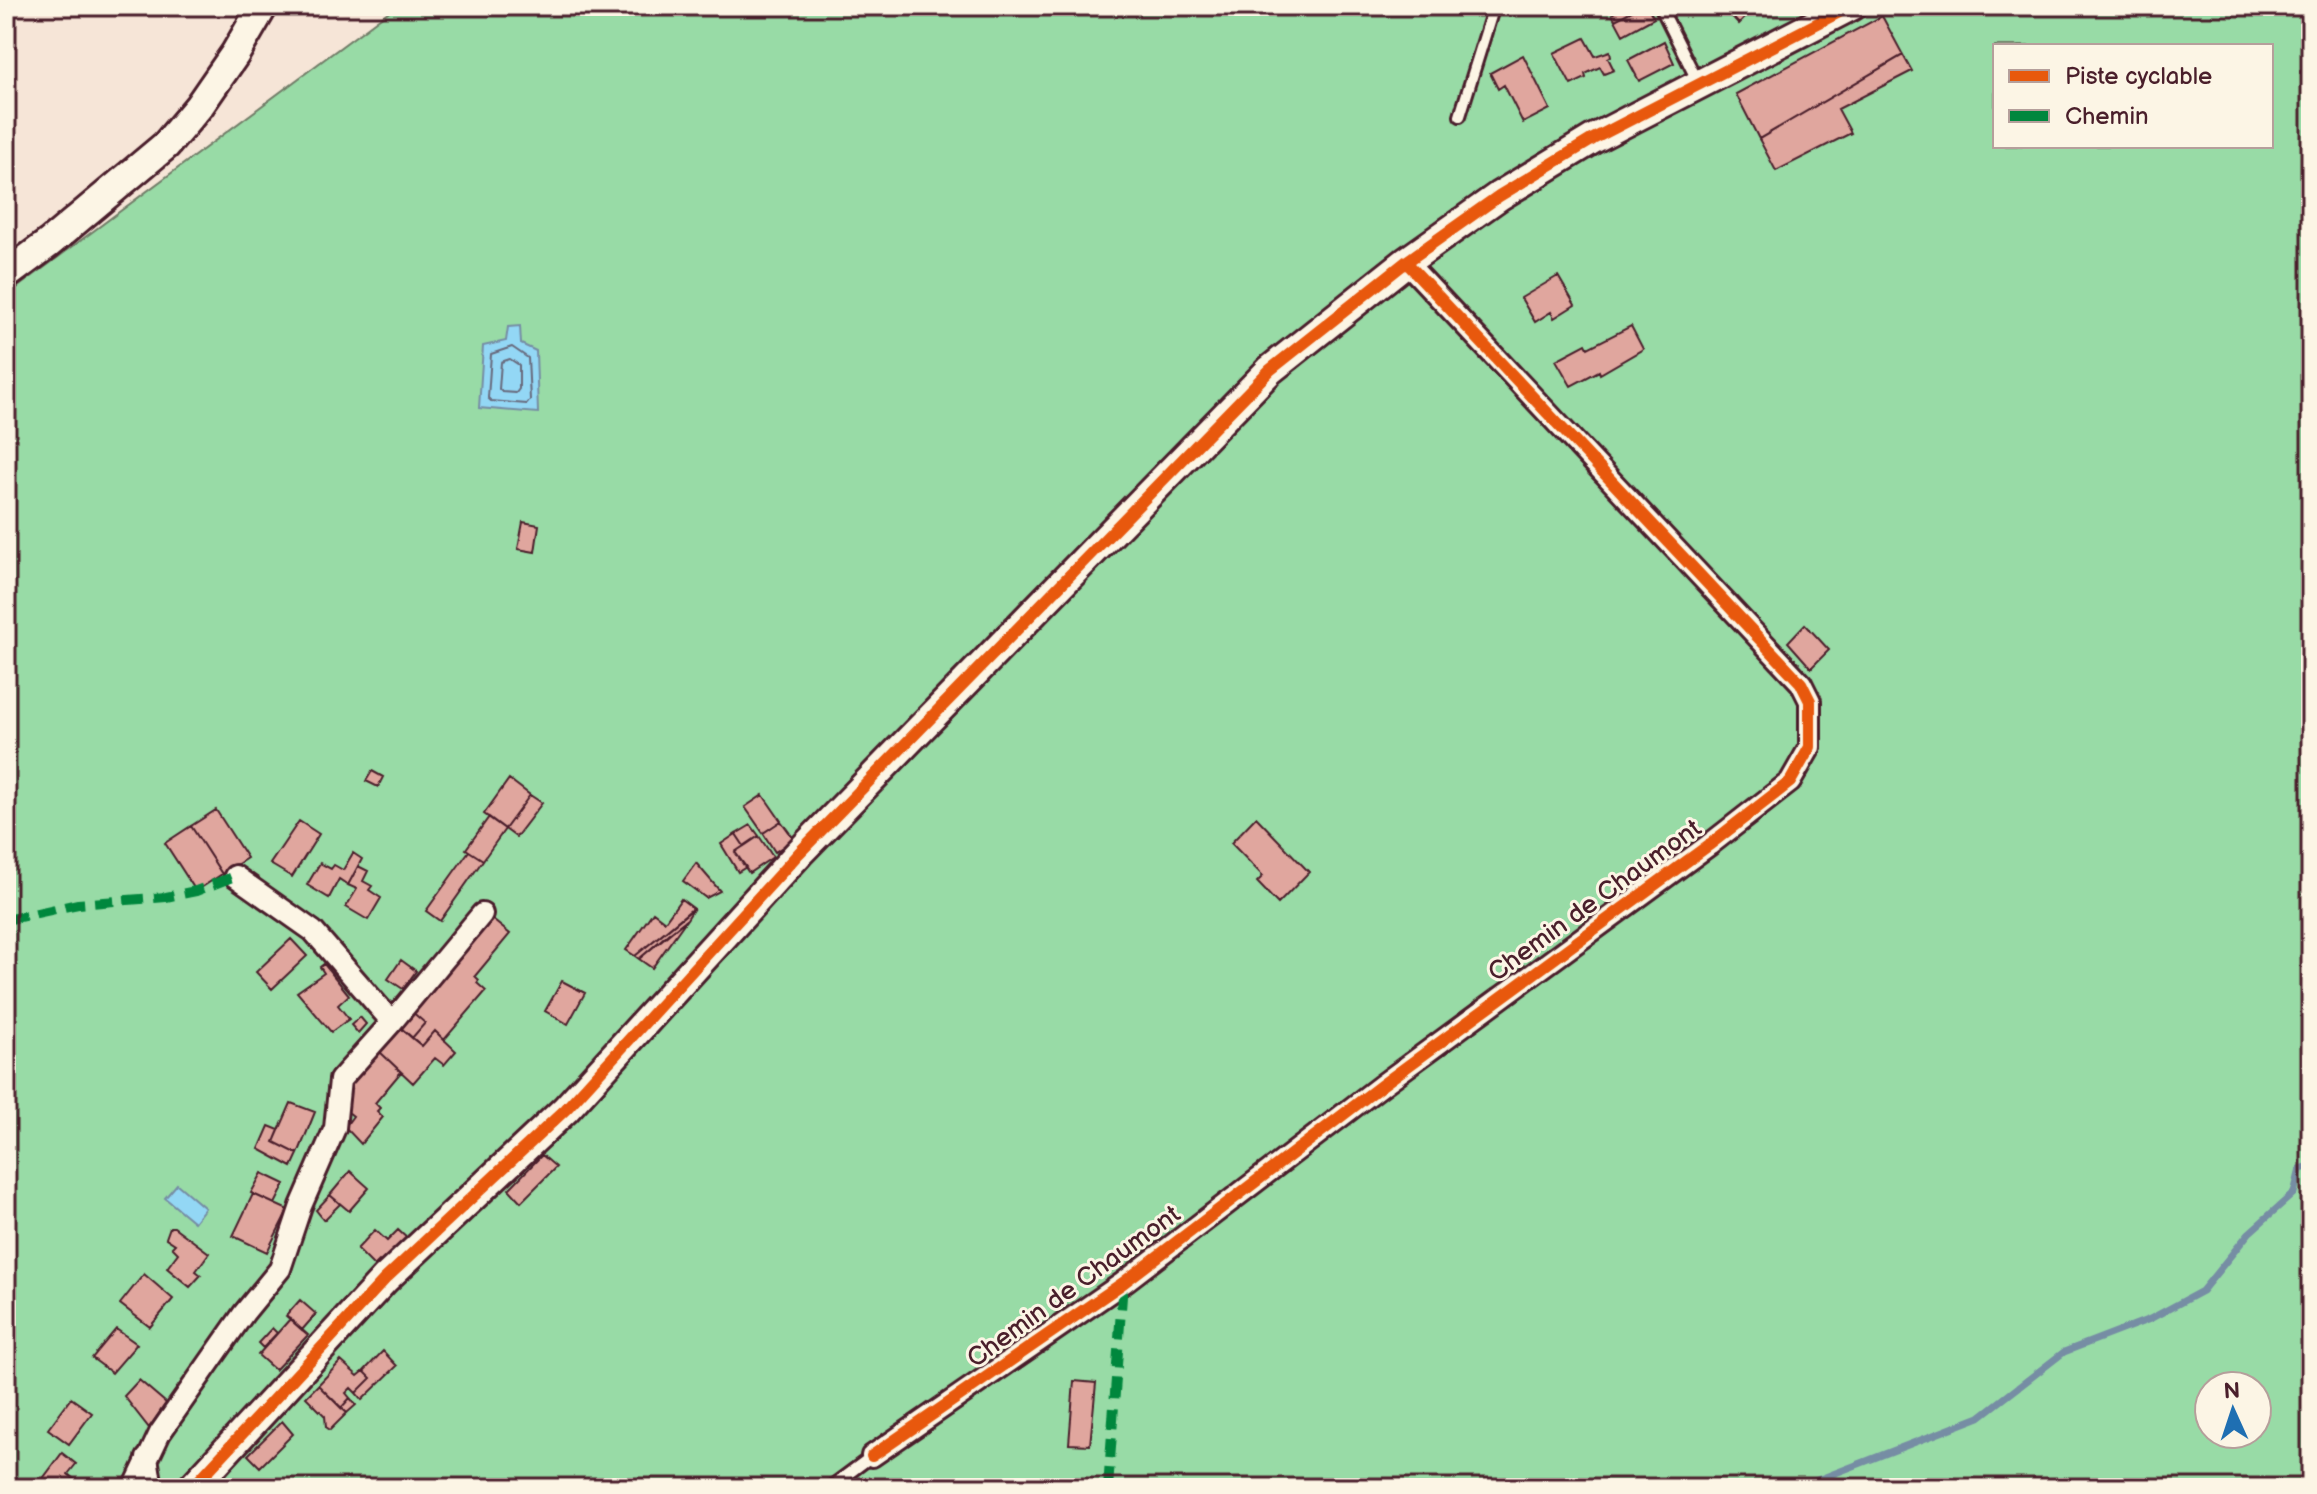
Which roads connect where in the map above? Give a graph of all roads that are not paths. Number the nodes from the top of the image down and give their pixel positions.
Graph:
1 (263, 6) edge
2 (1494, 6) edge
3 (1660, 6) edge
4 (1851, 6) edge
5 (1699, 84) junction
6 (1460, 116) dead end
7 (1406, 262) junction
8 (6, 275) edge
9 (235, 876) dead end
10 (482, 914) dead end
11 (392, 1022) junction
12 (872, 1456) joint
13 (147, 1458) junction
14 (134, 1488) edge
15 (158, 1488) edge
16 (192, 1488) edge
17 (829, 1488) edge

1 - 8 street
2 - 6 lane
3 - 5 lane
4 - 5 street
5 - 7 street
7 - 12 street, Chemin de Chaumont
7 - 16 street
9 - 11 street
10 - 11 street
11 - 13 street
12 - 17 lane
13 - 14 street
13 - 15 street

